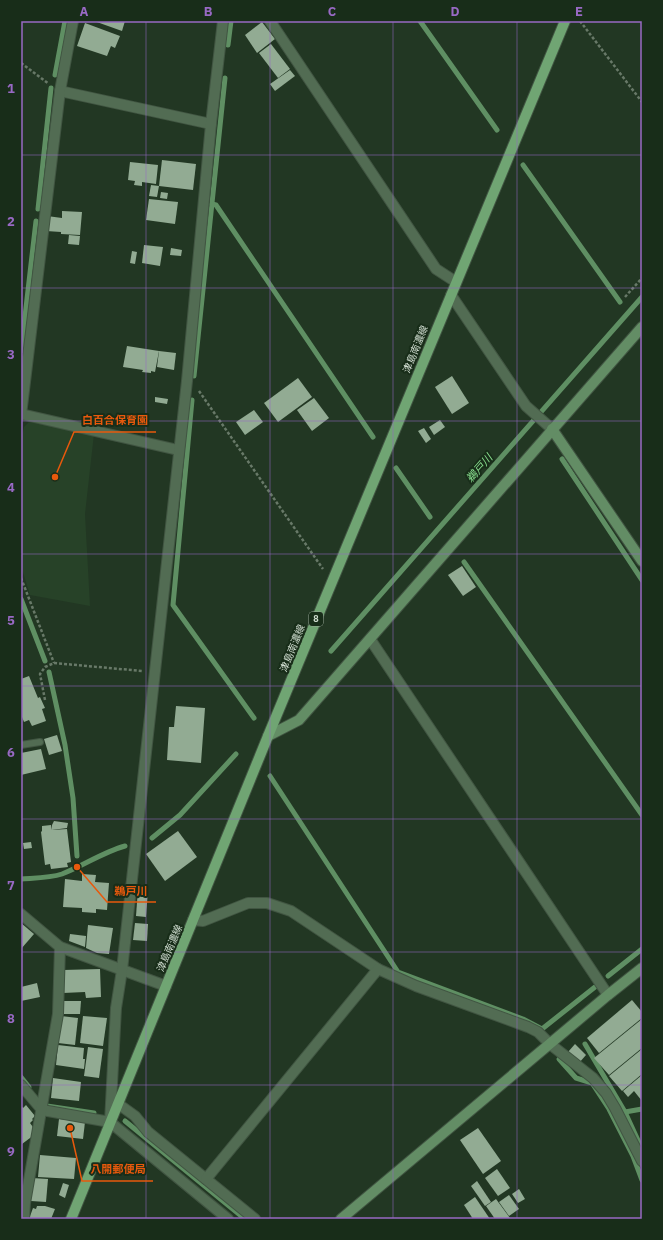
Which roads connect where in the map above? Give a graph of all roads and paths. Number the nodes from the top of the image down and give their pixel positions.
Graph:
1 (73, 21) edge
2 (223, 21) edge
3 (270, 21) edge
4 (565, 21) edge
5 (580, 21) edge
6 (21, 63) edge
7 (60, 90) junction
8 (642, 102) edge
9 (211, 124) junction
10 (642, 278) edge
11 (456, 282) junction
12 (451, 295) junction
13 (625, 297) dead end
14 (642, 326) edge
15 (187, 382) junction
16 (21, 415) edge
17 (549, 426) junction
18 (178, 450) junction
19 (642, 561) edge
20 (21, 578) edge
21 (332, 582) junction
22 (370, 638) junction
23 (54, 664) junction
24 (154, 672) junction
25 (45, 700) dead end
26 (268, 736) junction
27 (40, 742) dead end
28 (21, 745) edge
29 (21, 914) edge
30 (193, 920) junction
31 (60, 947) junction
32 (642, 968) edge
33 (378, 969) junction
34 (122, 970) junction
35 (166, 986) junction
36 (608, 995) junction
37 (550, 1044) junction
38 (21, 1085) edge
39 (117, 1103) junction
40 (42, 1110) junction
41 (110, 1122) junction
42 (642, 1162) edge
43 (206, 1179) junction
44 (24, 1219) edge
45 (70, 1219) edge
46 (228, 1219) edge
47 (255, 1219) edge
48 (341, 1219) edge

1 - 7 street
2 - 9 street
3 - 11 street
4 - 11 main road, 津島南濃線 / 8
5 - 8 path
6 - 7 path
7 - 9 street
7 - 16 street
9 - 15 street
10 - 13 path
11 - 12 main road, 津島南濃線 / 8
12 - 17 street
12 - 21 main road, 津島南濃線 / 8
14 - 17 street
15 - 18 street
15 - 21 path
16 - 18 street
17 - 19 street
17 - 22 street
18 - 24 street
20 - 23 path
21 - 26 main road, 津島南濃線 / 8
22 - 26 street
22 - 36 street
23 - 24 path
23 - 25 path
24 - 34 street
26 - 30 main road, 津島南濃線 / 8
27 - 28 lane
29 - 31 street
30 - 33 street
30 - 35 main road, 津島南濃線 / 8
31 - 34 street
31 - 40 street
32 - 36 street
33 - 37 street
33 - 43 street
34 - 35 street
34 - 41 street
35 - 39 main road, 津島南濃線 / 8
36 - 37 street
37 - 42 street
37 - 48 street
38 - 40 street
39 - 41 main road, 津島南濃線 / 8
39 - 43 street
40 - 41 street
40 - 44 street
41 - 45 main road, 津島南濃線 / 8
41 - 46 street
43 - 47 street

